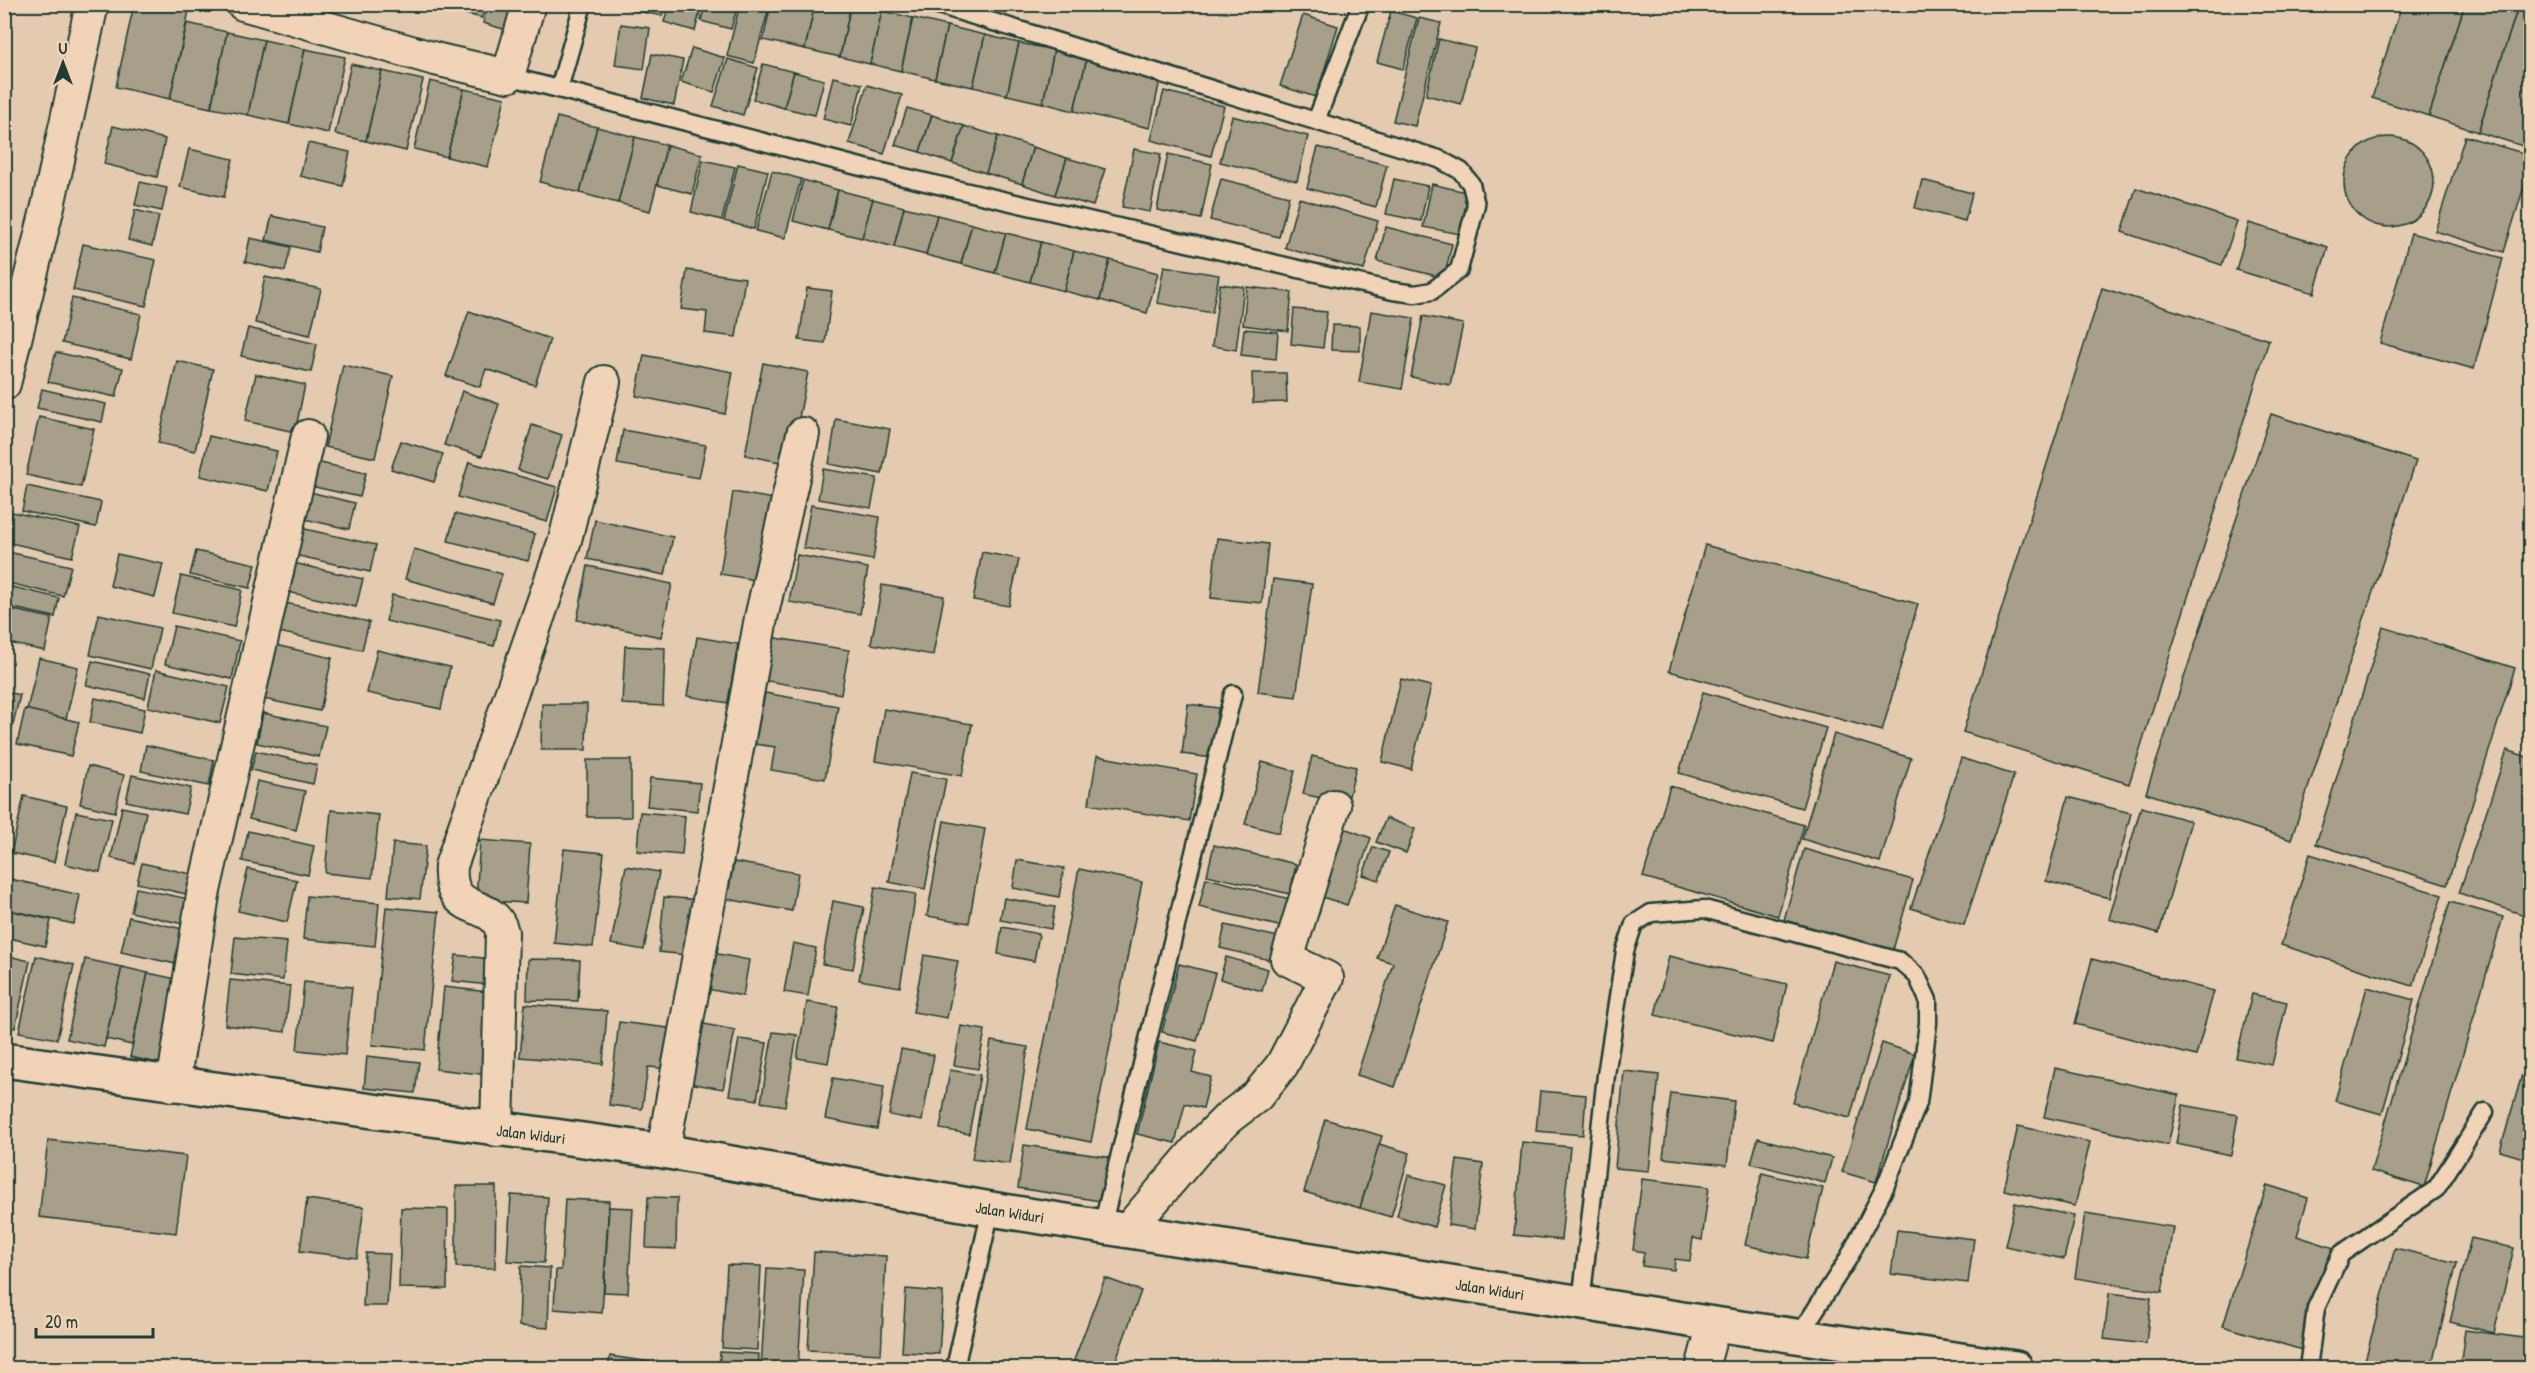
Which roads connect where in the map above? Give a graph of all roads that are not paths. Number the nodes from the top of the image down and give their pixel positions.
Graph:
1 (92, 4) edge
2 (243, 4) edge
3 (529, 4) edge
4 (583, 4) edge
5 (935, 4) edge
6 (1361, 4) edge
7 (508, 76) junction
8 (560, 89) junction
9 (1316, 121) junction
10 (603, 382) dead end
11 (4, 384) edge
12 (803, 434) dead end
13 (308, 436) dead end
14 (1233, 694) dead end
15 (1334, 806) dead end
16 (4, 1060) edge
17 (173, 1085) junction
18 (2485, 1112) dead end
19 (497, 1130) junction
20 (663, 1151) junction
21 (991, 1209) junction
22 (1114, 1229) junction
23 (1581, 1304) junction
24 (1714, 1324) junction
25 (1798, 1337) junction
26 (955, 1368) edge
27 (1702, 1368) edge
28 (2016, 1368) edge
29 (2308, 1368) edge

1 - 11 street
2 - 7 street
3 - 7 street
4 - 8 lane
5 - 9 lane
6 - 9 lane
7 - 8 lane
8 - 9 lane
10 - 19 street
12 - 20 street
13 - 17 street
14 - 22 lane
15 - 22 street
16 - 17 main road, Jalan Widuri
17 - 19 main road, Jalan Widuri
18 - 29 lane
19 - 20 main road, Jalan Widuri
20 - 21 main road, Jalan Widuri
21 - 22 main road, Jalan Widuri
21 - 26 lane
22 - 23 main road, Jalan Widuri
23 - 24 main road, Jalan Widuri
23 - 25 lane
24 - 25 main road, Jalan Widuri
24 - 27 street
25 - 28 main road, Jalan Widuri

